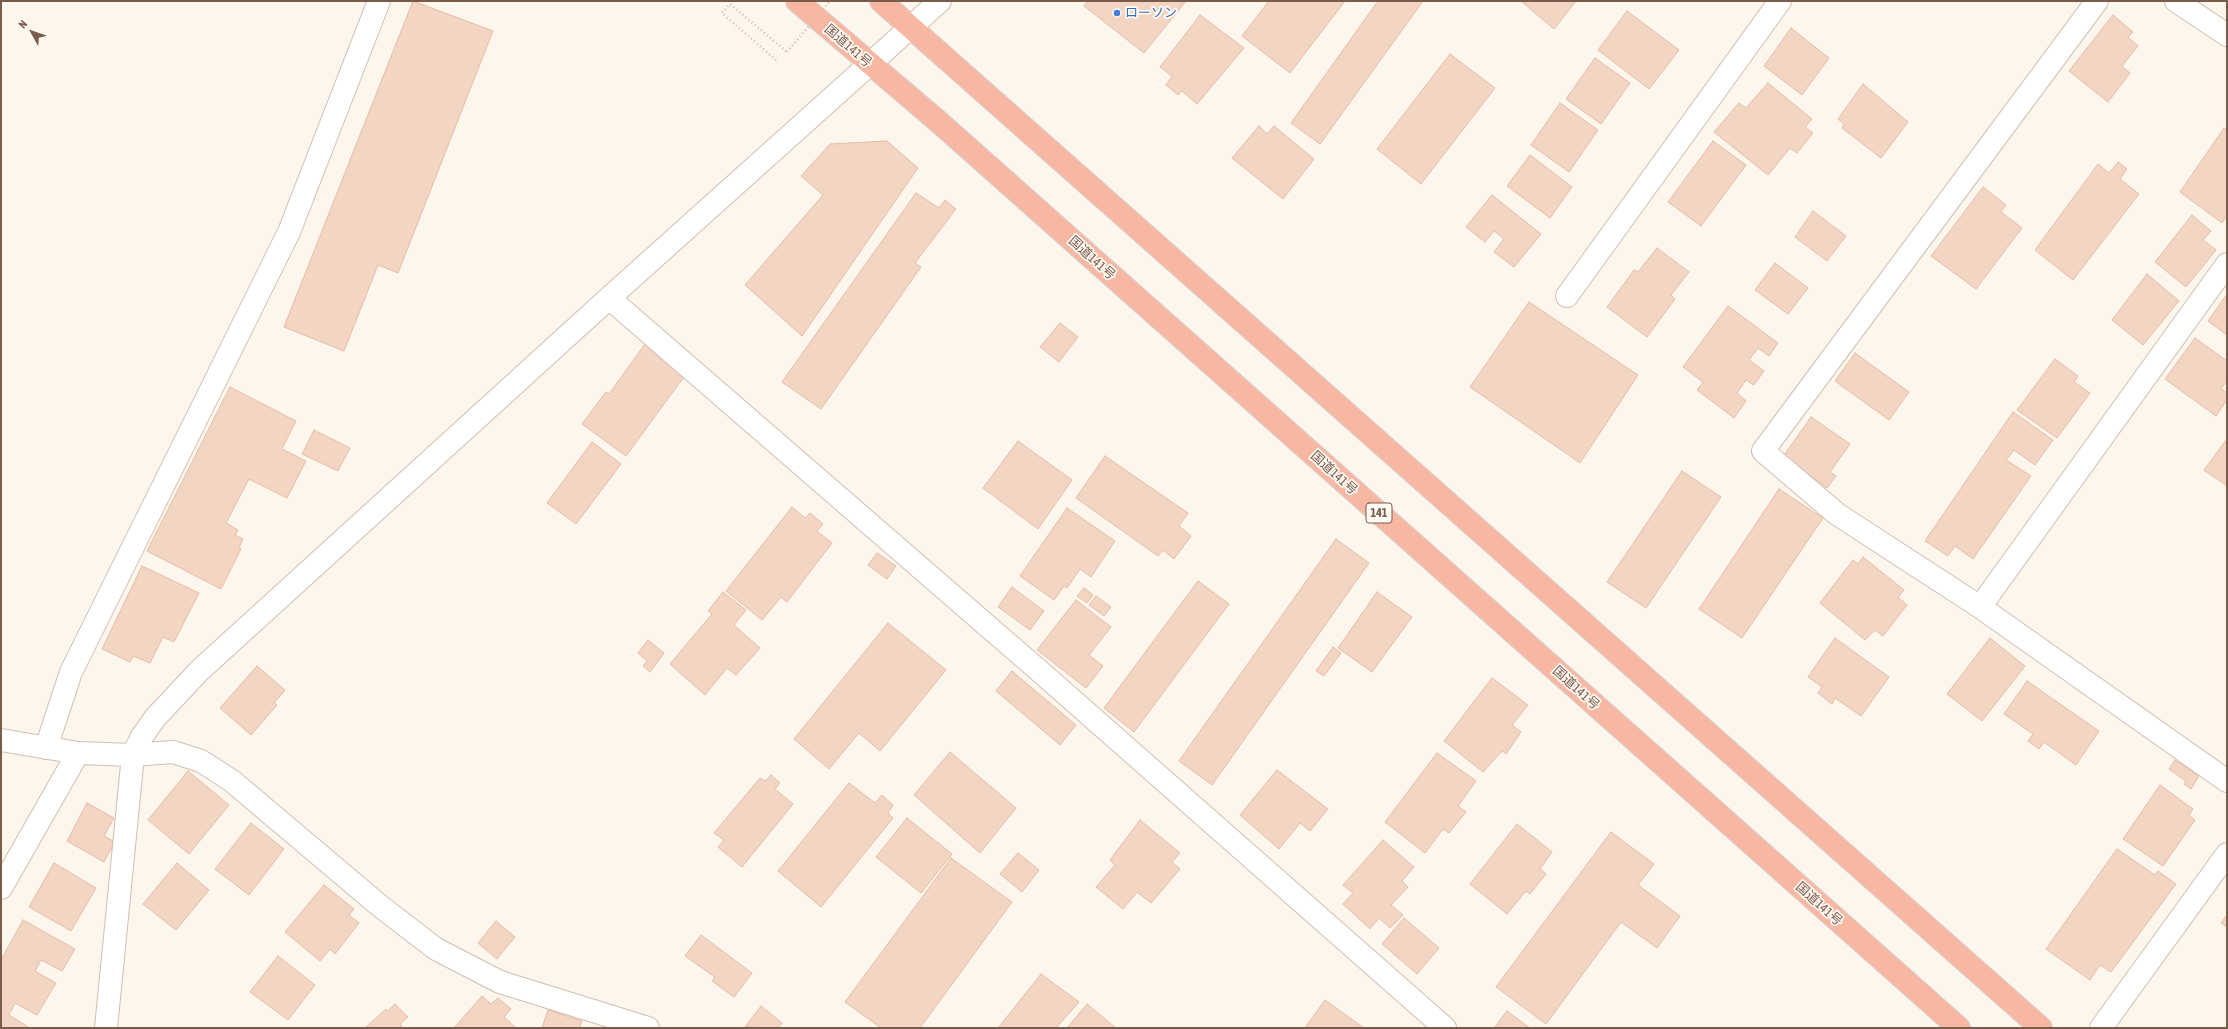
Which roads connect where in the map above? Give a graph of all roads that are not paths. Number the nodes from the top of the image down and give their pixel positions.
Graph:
1 (379, 1) edge
2 (797, 1) edge
3 (882, 1) edge
4 (940, 1) edge
5 (1780, 1) edge
6 (2097, 1) edge
7 (2176, 1) edge
8 (911, 27) junction
9 (2227, 34) edge
10 (869, 65) junction
11 (2227, 264) edge
12 (1567, 296) dead end
13 (609, 298) junction
14 (1980, 606) junction
15 (1, 740) edge
16 (46, 748) junction
17 (78, 753) junction
18 (133, 755) junction
19 (2227, 781) edge
20 (2227, 854) edge
21 (1, 888) edge
22 (106, 1028) edge
23 (648, 1028) edge
24 (1445, 1028) edge
25 (1959, 1028) edge
26 (2041, 1028) edge
27 (2101, 1028) edge

1 - 16 street
2 - 10 highway, 国道141号 / 141
3 - 8 highway
4 - 8 street
5 - 12 street
6 - 14 street
7 - 9 street
8 - 10 street
8 - 26 highway
10 - 13 street
10 - 25 highway, 国道141号 / 141
11 - 14 street
13 - 18 street
13 - 24 street
14 - 19 street
15 - 16 street
16 - 17 street
17 - 18 street
17 - 21 street
18 - 22 street
18 - 23 street
20 - 27 street

